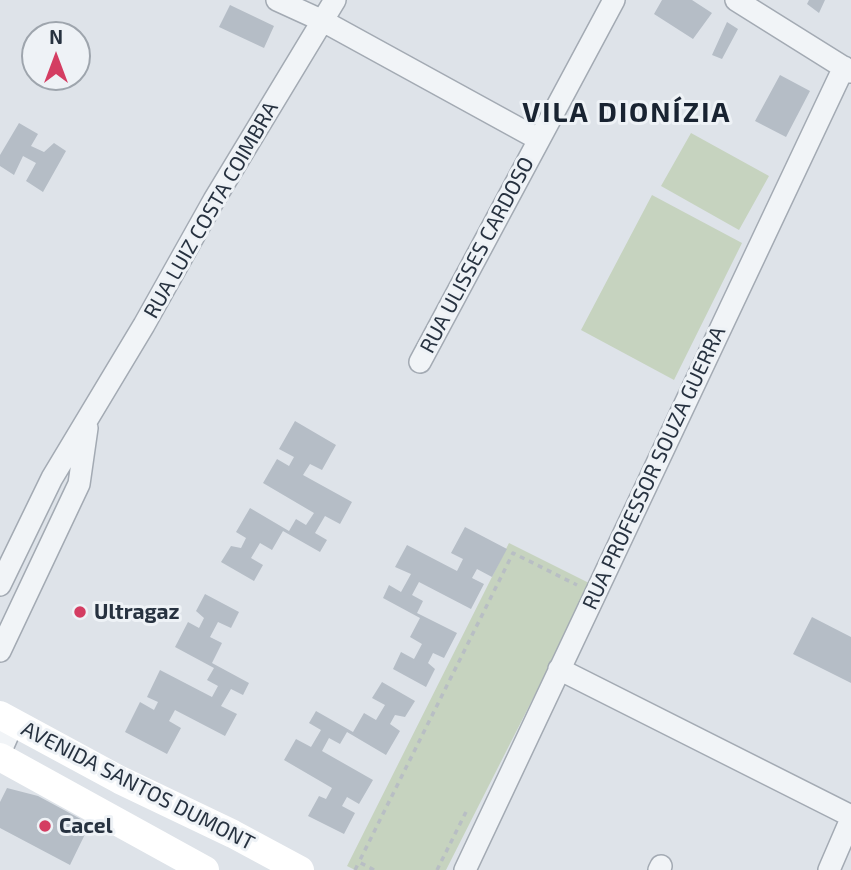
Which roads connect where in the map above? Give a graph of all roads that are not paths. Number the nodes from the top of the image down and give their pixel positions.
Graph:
1 (277, 0) edge
2 (335, 0) edge
3 (614, 0) edge
4 (736, 0) edge
5 (323, 21) junction
6 (848, 69) edge
7 (538, 139) junction
8 (420, 362) dead end
9 (88, 419) junction
10 (55, 473) junction
11 (79, 484) junction
12 (0, 585) edge
13 (0, 651) edge
14 (559, 669) junction
15 (4, 712) edge
16 (0, 749) edge
17 (0, 757) edge
18 (851, 818) edge
19 (205, 870) edge
20 (300, 870) edge
21 (465, 870) edge
22 (830, 870) edge

1 - 5 street
2 - 5 street, RUA LUIZ COSTA COIMBRA
3 - 7 street, RUA ULISSES CARDOSO
4 - 6 street
5 - 7 street
5 - 9 street, RUA LUIZ COSTA COIMBRA
6 - 14 street, RUA PROFESSOR SOUZA GUERRA
7 - 8 street, RUA ULISSES CARDOSO
9 - 10 street, RUA LUIZ COSTA COIMBRA
9 - 11 street, RUA LUIZ COSTA COIMBRA
10 - 11 street
10 - 12 street, RUA LUIZ COSTA COIMBRA
11 - 13 street, RUA LUIZ COSTA COIMBRA
14 - 18 street
14 - 21 street, RUA PROFESSOR SOUZA GUERRA
15 - 16 street, AVENIDA SANTOS DUMONT
15 - 20 main road, AVENIDA SANTOS DUMONT
17 - 19 main road, AVENIDA SANTOS DUMONT
18 - 22 street

